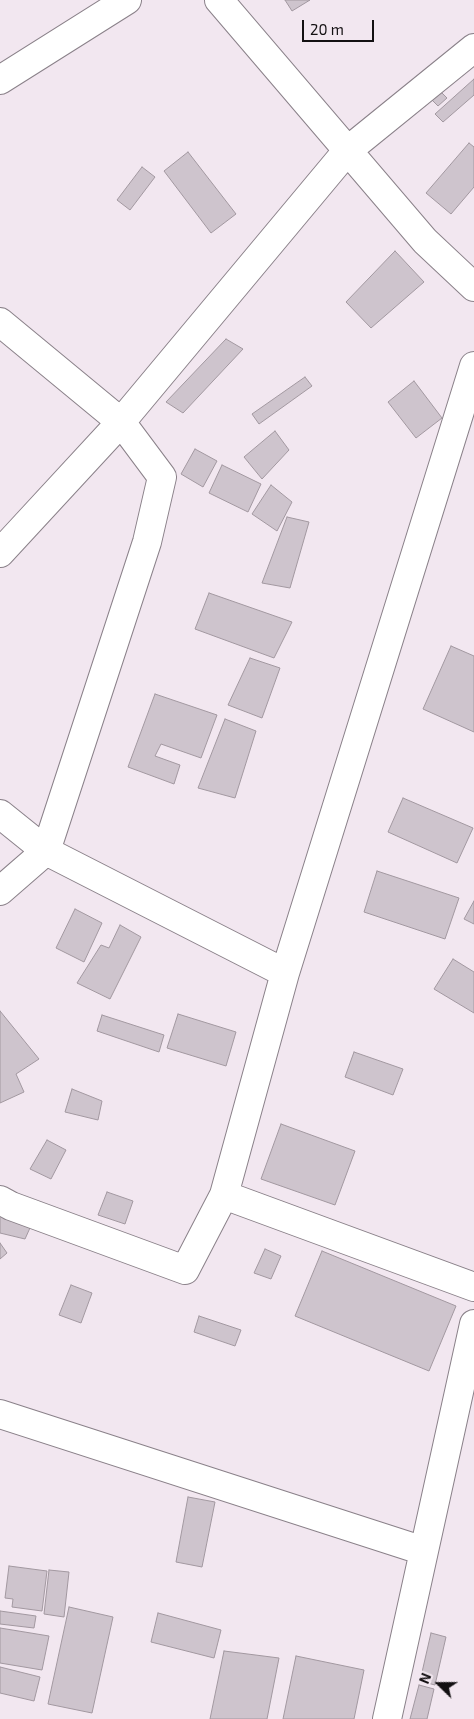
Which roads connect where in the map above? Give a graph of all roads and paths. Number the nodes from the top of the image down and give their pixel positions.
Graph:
1 (127, 0) edge
2 (219, 0) edge
3 (474, 48) edge
4 (0, 80) edge
5 (347, 151) junction
6 (474, 287) edge
7 (0, 322) edge
8 (474, 366) edge
9 (122, 422) junction
10 (0, 553) edge
11 (0, 814) edge
12 (46, 851) junction
13 (0, 891) edge
14 (285, 973) junction
15 (224, 1195) junction
16 (0, 1200) edge
17 (474, 1287) edge
18 (474, 1324) edge
19 (0, 1414) edge
20 (424, 1551) junction
21 (387, 1719) edge

1 - 4 street
2 - 5 street
3 - 5 street
5 - 6 street
5 - 9 street
7 - 9 street
8 - 14 street
9 - 10 street
9 - 12 street
11 - 12 street
12 - 13 street
12 - 14 street
14 - 15 street
15 - 16 street
15 - 17 street
18 - 20 street
19 - 20 street
20 - 21 street

